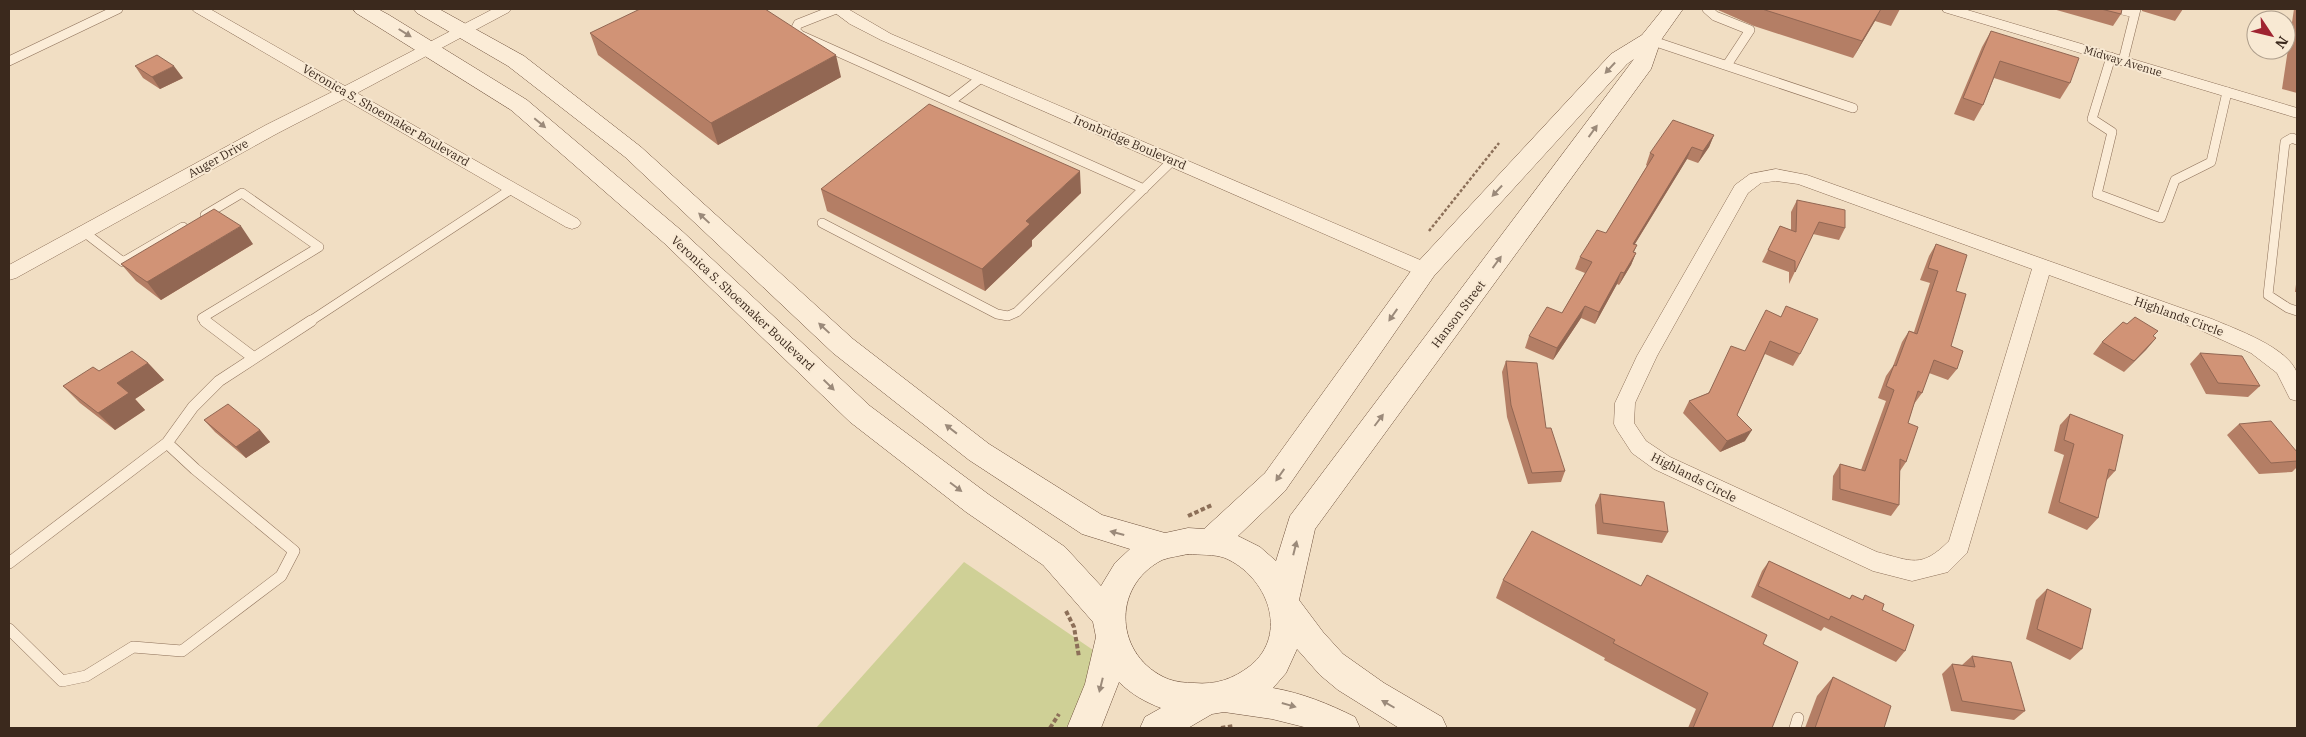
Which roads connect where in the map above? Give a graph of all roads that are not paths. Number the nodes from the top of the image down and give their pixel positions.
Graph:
1 (118, 9) edge
2 (200, 9) edge
3 (363, 9) edge
4 (424, 9) edge
5 (504, 9) edge
6 (837, 9) edge
7 (1673, 9) edge
8 (1707, 9) edge
9 (1949, 9) edge
10 (2118, 9) edge
11 (2135, 11) edge
12 (464, 31) junction
13 (1650, 40) junction
14 (431, 50) junction
15 (2117, 59) junction
16 (9, 61) edge
17 (1727, 65) junction
18 (981, 78) junction
19 (346, 92) junction
20 (2227, 92) junction
21 (950, 102) junction
22 (1853, 108) dead end
23 (2297, 113) edge
24 (2297, 140) edge
25 (1172, 161) junction
26 (513, 188) junction
27 (1144, 189) junction
28 (572, 223) dead end
29 (822, 223) dead end
30 (84, 232) junction
31 (1415, 266) junction
32 (2042, 266) junction
33 (9, 273) edge
34 (2297, 311) edge
35 (254, 358) junction
36 (2297, 393) edge
37 (167, 443) junction
38 (1212, 542) junction
39 (1164, 546) junction
40 (9, 563) edge
41 (1285, 602) junction
42 (1109, 627) junction
43 (9, 629) edge
44 (1214, 698) junction
45 (1073, 719) edge
46 (1157, 728) edge
47 (1342, 728) edge
48 (1430, 728) edge

1 - 16 lane
2 - 19 street, Veronica S. Shoemaker Boulevard
3 -> 14 street, Veronica S. Shoemaker Boulevard
4 - 12 street
5 - 12 street, Auger Drive
6 - 18 street, Ironbridge Boulevard
6 - 21 lane
7 - 13 street, Hanson Street
8 - 17 lane
9 - 15 street, Midway Avenue
10 - 11 lane
11 - 15 lane
12 - 14 street, Auger Drive
39 -> 12 street
13 - 17 lane
13 -> 31 street, Hanson Street
41 -> 13 street, Hanson Street
14 - 19 street, Auger Drive
14 -> 42 street, Veronica S. Shoemaker Boulevard
15 - 20 street, Midway Avenue
15 - 20 lane
17 - 22 lane
18 - 21 lane
18 - 25 street, Ironbridge Boulevard
19 - 26 street, Veronica S. Shoemaker Boulevard
19 - 30 street, Auger Drive
20 - 23 street, Midway Avenue
21 - 27 lane
24 - 34 lane
25 - 27 lane
25 - 31 street, Ironbridge Boulevard
26 - 28 street, Veronica S. Shoemaker Boulevard
26 - 35 lane
27 - 29 lane
30 - 33 street, Auger Drive
30 - 35 lane
31 -> 38 street, Hanson Street
32 - 32 street, Highlands Circle
32 - 36 street, Highlands Circle
35 - 37 lane
37 - 40 lane
37 - 43 lane
38 - 39 street
38 - 41 street
39 - 42 street
41 - 44 street, Hanson Street
48 -> 41 street
42 - 44 street, Hanson Street
42 -> 45 street
44 - 46 street, Hanson Street
44 -> 47 street

